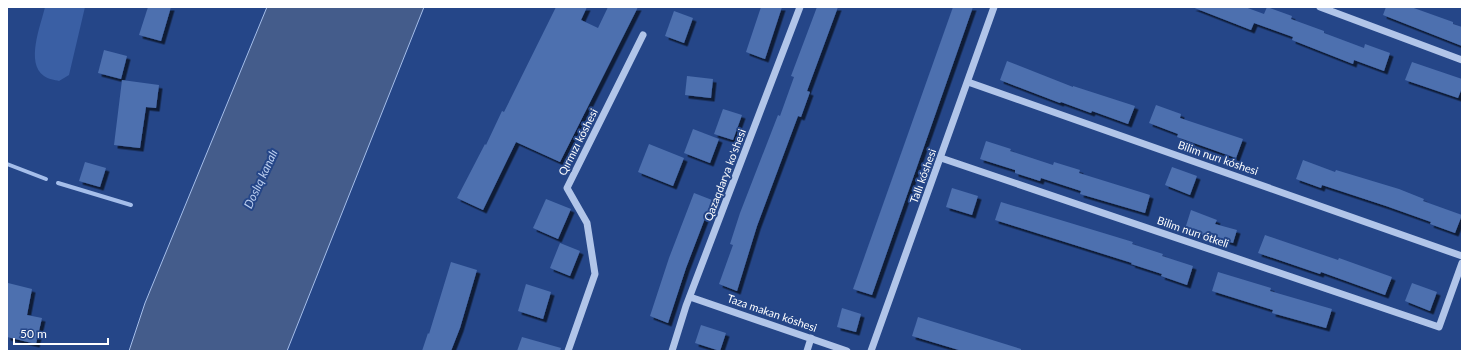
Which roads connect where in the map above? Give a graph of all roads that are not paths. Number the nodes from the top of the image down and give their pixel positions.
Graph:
1 (800, 7) edge
2 (994, 7) edge
3 (1320, 7) edge
4 (643, 36) dead end
5 (1462, 60) edge
6 (968, 82) junction
7 (941, 158) junction
8 (1462, 256) edge
9 (1462, 263) edge
10 (690, 297) junction
11 (811, 338) junction
12 (568, 351) edge
13 (672, 351) edge
14 (807, 351) edge
15 (847, 351) edge
16 (871, 351) edge

1 - 10 street, Qazaqdarya ko'shesi
2 - 6 street, Tallı kóshesi
3 - 5 street
4 - 12 street, Qırmızı kóshesi
6 - 7 street, Tallı kóshesi
6 - 8 street, Bilim nurı kóshesi
7 - 9 street, Bilim nurı ótkeli
7 - 16 street, Tallı kóshesi
10 - 11 street, Taza makan kóshesi
10 - 13 street, Qazaqdarya ko'shesi
11 - 14 street
11 - 15 street, Taza makan kóshesi

